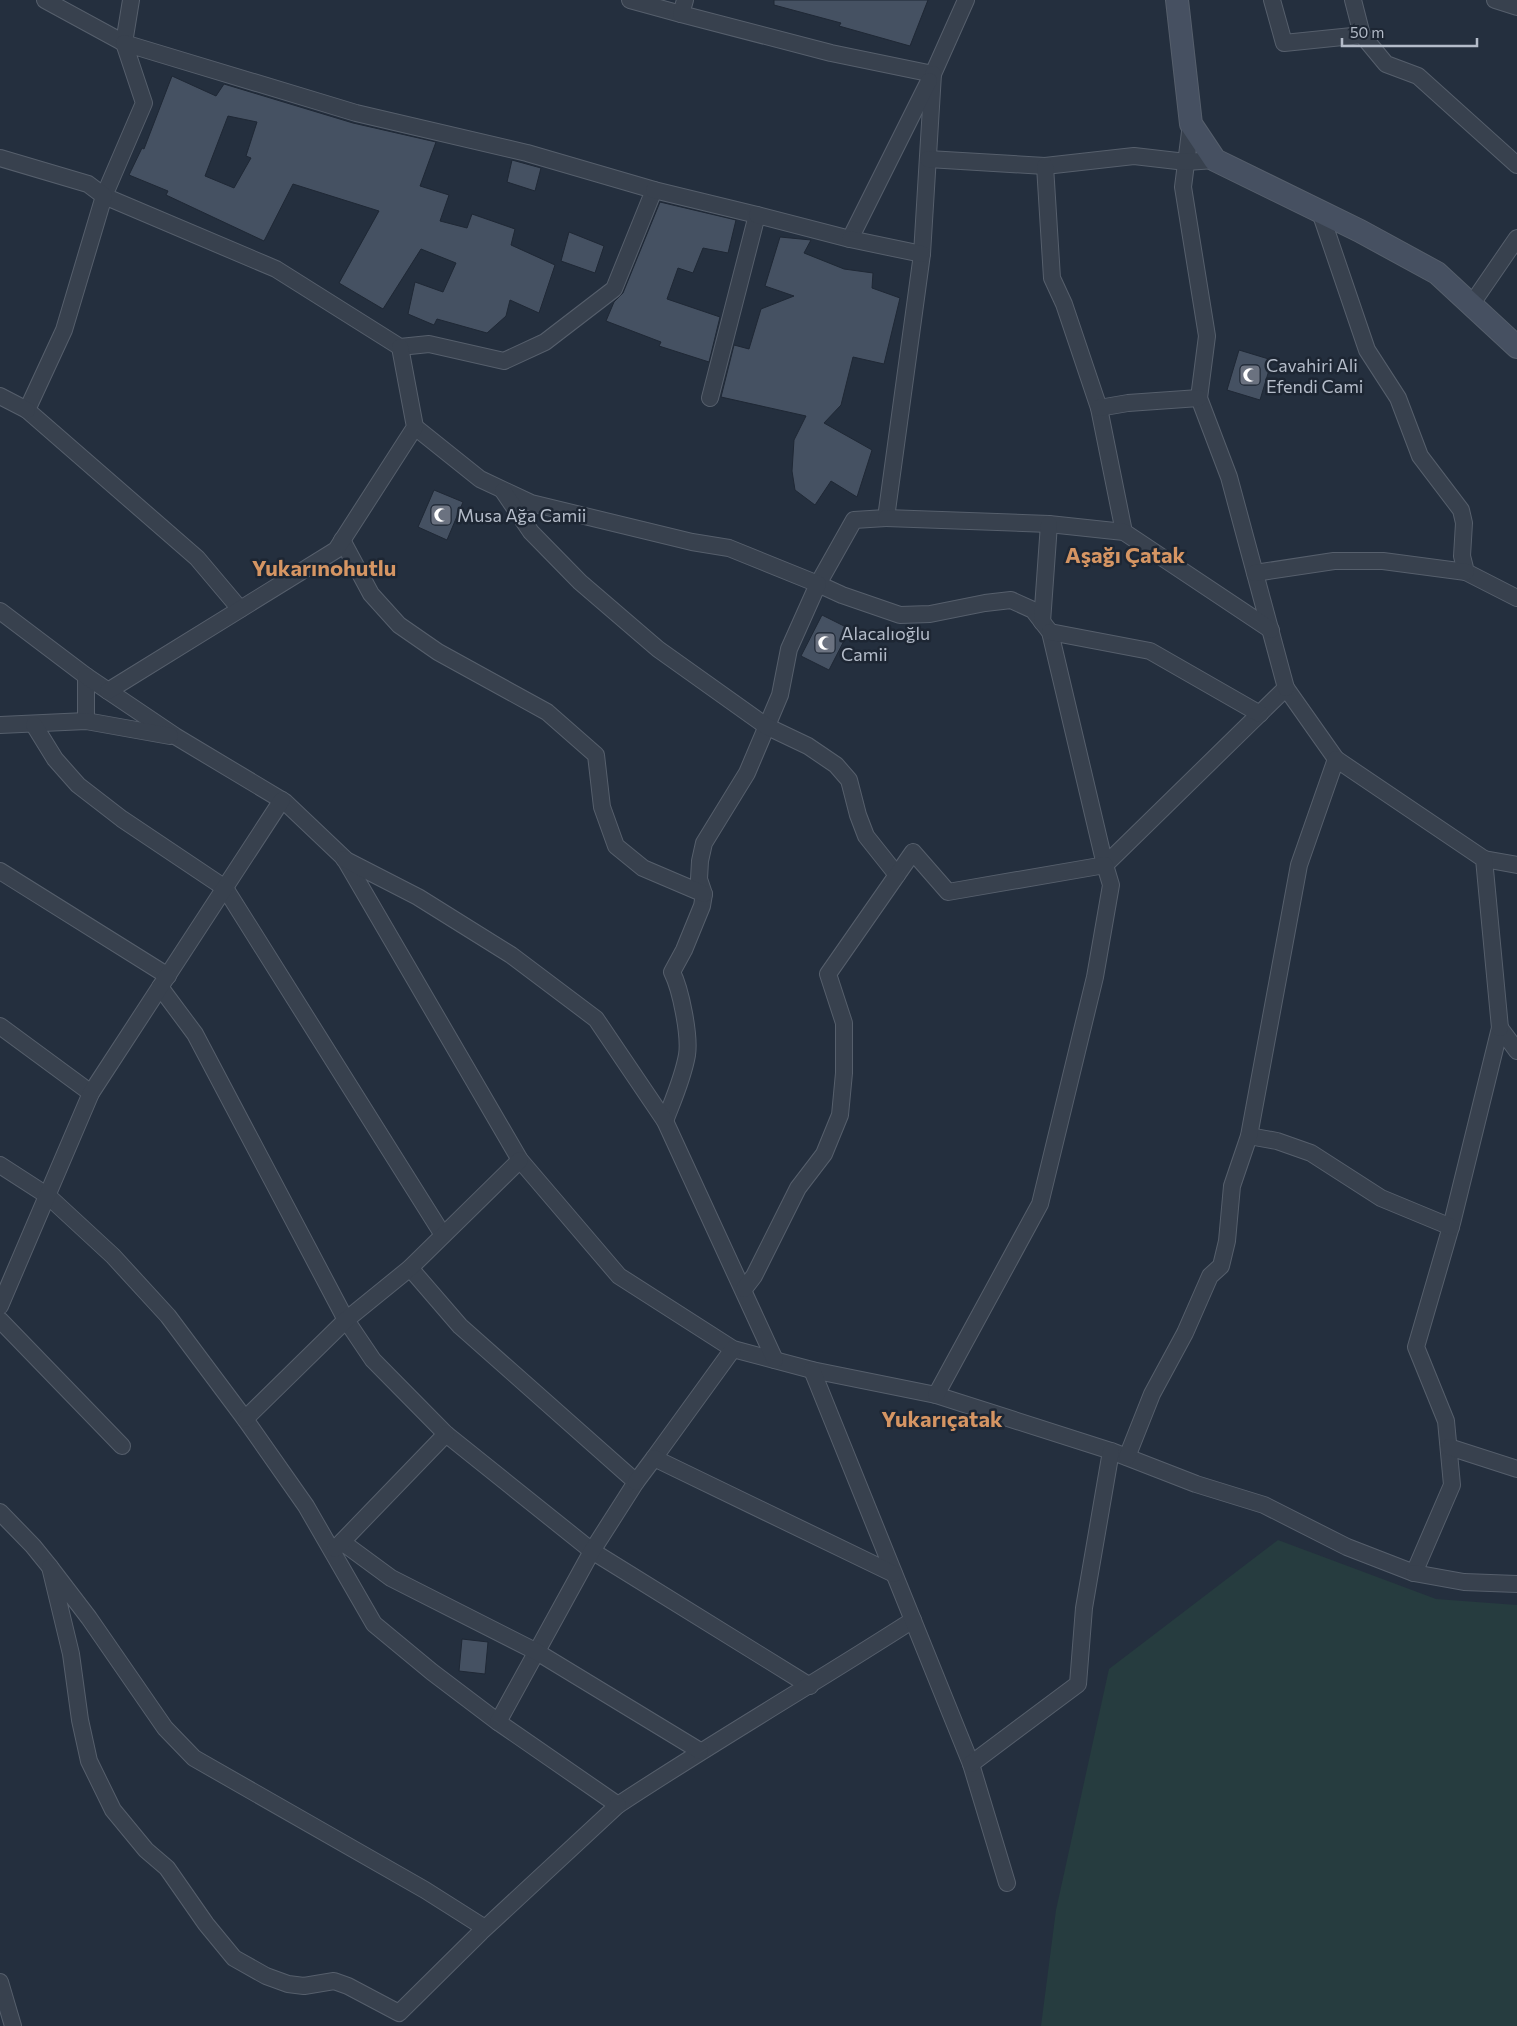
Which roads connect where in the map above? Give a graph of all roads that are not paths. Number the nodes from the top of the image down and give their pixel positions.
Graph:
1 (45, 0) edge
2 (131, 0) edge
3 (630, 0) edge
4 (966, 0) edge
5 (1177, 0) edge
6 (1272, 0) edge
7 (1353, 0) edge
8 (1495, 0) edge
9 (683, 7) edge
10 (1517, 7) edge
11 (1362, 34) junction
12 (124, 43) junction
13 (933, 74) junction
14 (1191, 124) junction
15 (928, 159) junction
16 (1215, 160) junction
17 (2, 162) edge
18 (1186, 162) junction
19 (1045, 166) junction
20 (1517, 166) edge
21 (654, 190) junction
22 (104, 196) junction
23 (1320, 212) junction
24 (757, 215) junction
25 (1517, 238) edge
26 (850, 239) junction
27 (922, 254) junction
28 (1471, 305) junction
29 (400, 347) junction
30 (1517, 347) edge
31 (0, 396) edge
32 (710, 398) dead end
33 (1199, 398) junction
34 (1098, 408) junction
35 (27, 410) junction
36 (415, 427) junction
37 (502, 490) junction
38 (886, 518) junction
39 (1049, 524) junction
40 (1124, 532) junction
41 (342, 540) junction
42 (1466, 572) junction
43 (1255, 573) junction
44 (818, 584) junction
45 (1517, 598) edge
46 (240, 609) junction
47 (0, 611) edge
48 (1046, 627) junction
49 (1271, 630) junction
50 (86, 676) junction
51 (1286, 688) junction
52 (108, 691) junction
53 (1260, 714) junction
54 (86, 721) junction
55 (0, 725) edge
56 (34, 725) junction
57 (766, 726) junction
58 (175, 736) junction
59 (1336, 759) junction
60 (282, 800) junction
61 (344, 858) junction
62 (1484, 859) junction
63 (1105, 865) junction
64 (1517, 865) edge
65 (0, 871) edge
66 (897, 875) junction
67 (225, 888) junction
68 (704, 894) junction
69 (164, 981) junction
70 (0, 1026) edge
71 (1500, 1028) junction
72 (1517, 1051) edge
73 (91, 1093) junction
74 (665, 1122) junction
75 (1249, 1136) junction
76 (520, 1160) junction
77 (0, 1165) edge
78 (48, 1196) junction
79 (1451, 1227) junction
80 (443, 1234) junction
81 (410, 1268) junction
82 (744, 1289) junction
83 (0, 1306) edge
84 (0, 1320) edge
85 (346, 1320) junction
86 (733, 1349) junction
87 (775, 1360) junction
88 (812, 1370) junction
89 (936, 1395) junction
90 (245, 1419) junction
91 (446, 1434) junction
92 (122, 1446) dead end
93 (1449, 1447) junction
94 (1111, 1451) junction
95 (1127, 1457) junction
96 (654, 1458) junction
97 (1517, 1469) edge
98 (636, 1482) junction
99 (0, 1512) edge
100 (337, 1546) junction
101 (592, 1551) junction
102 (50, 1567) junction
103 (1414, 1573) junction
104 (894, 1574) junction
105 (1517, 1584) edge
106 (913, 1620) junction
107 (537, 1652) junction
108 (810, 1686) junction
109 (498, 1722) junction
110 (700, 1751) junction
111 (971, 1764) junction
112 (618, 1805) junction
113 (1008, 1883) dead end
114 (485, 1928) junction
115 (0, 1982) edge
116 (13, 2026) edge

1 - 12 street
2 - 12 street
3 - 9 street
4 - 13 street
5 - 14 street
6 - 11 street
7 - 11 street
8 - 10 street
9 - 13 street
11 - 20 street
12 - 21 street
12 - 22 street
13 - 15 street
13 - 26 street
14 - 16 street
14 - 18 street
15 - 19 street
15 - 27 street
16 - 18 street
16 - 23 street
17 - 22 street
18 - 19 street
18 - 33 street
19 - 34 street
21 - 24 street
21 - 29 street
22 - 29 street
22 - 35 street
23 - 28 street
23 - 42 street
24 - 26 street
24 - 32 street
25 - 28 street
26 - 27 street
27 - 38 street
28 - 30 street
29 - 36 street
31 - 35 street
33 - 34 street
33 - 43 street
34 - 40 street
35 - 46 street
36 - 37 street
36 - 41 street
37 - 44 street
37 - 57 street
38 - 39 street
38 - 44 street
39 - 40 street
39 - 48 street
40 - 49 street
41 - 46 street
41 - 68 street
42 - 43 street
42 - 45 street
43 - 49 street
44 - 48 street
44 - 57 street
46 - 52 street
47 - 50 street
48 - 53 street
48 - 63 street
49 - 51 street
50 - 52 street
50 - 54 street
51 - 53 street
51 - 59 street
52 - 58 street
53 - 63 street
54 - 56 street
54 - 58 street
55 - 56 street
56 - 67 street
57 - 66 street
57 - 68 street
58 - 60 street
59 - 62 street
59 - 75 street
60 - 61 street
60 - 67 street
61 - 74 street
61 - 76 street
62 - 64 street
62 - 71 street
63 - 66 street
63 - 89 street
65 - 69 street
66 - 82 street
67 - 69 street
67 - 80 street
68 - 74 street
69 - 73 street
69 - 85 street
70 - 73 street
71 - 72 street
71 - 79 street
73 - 78 street
74 - 82 street
75 - 79 street
75 - 95 street
76 - 80 street
76 - 86 street
77 - 78 street
78 - 83 street
78 - 90 street
79 - 93 street
80 - 81 street
81 - 85 street
81 - 98 street
82 - 87 street
84 - 92 street
85 - 90 street
85 - 91 street
86 - 87 street
86 - 96 street
87 - 88 street
88 - 89 street
88 - 104 street
89 - 94 street
90 - 100 street
91 - 100 street
91 - 101 street
93 - 97 street
93 - 103 street
94 - 95 street
94 - 111 street
95 - 103 street
96 - 98 street
96 - 104 street
98 - 101 street
99 - 102 street
100 - 107 street
100 - 109 street
101 - 107 street
101 - 108 street
102 - 114 street
102 - 114 street
103 - 105 street
104 - 106 street
106 - 108 street
106 - 111 street
107 - 109 street
107 - 110 street
108 - 110 street
109 - 112 street
110 - 112 street
111 - 113 street
112 - 114 street
115 - 116 street

